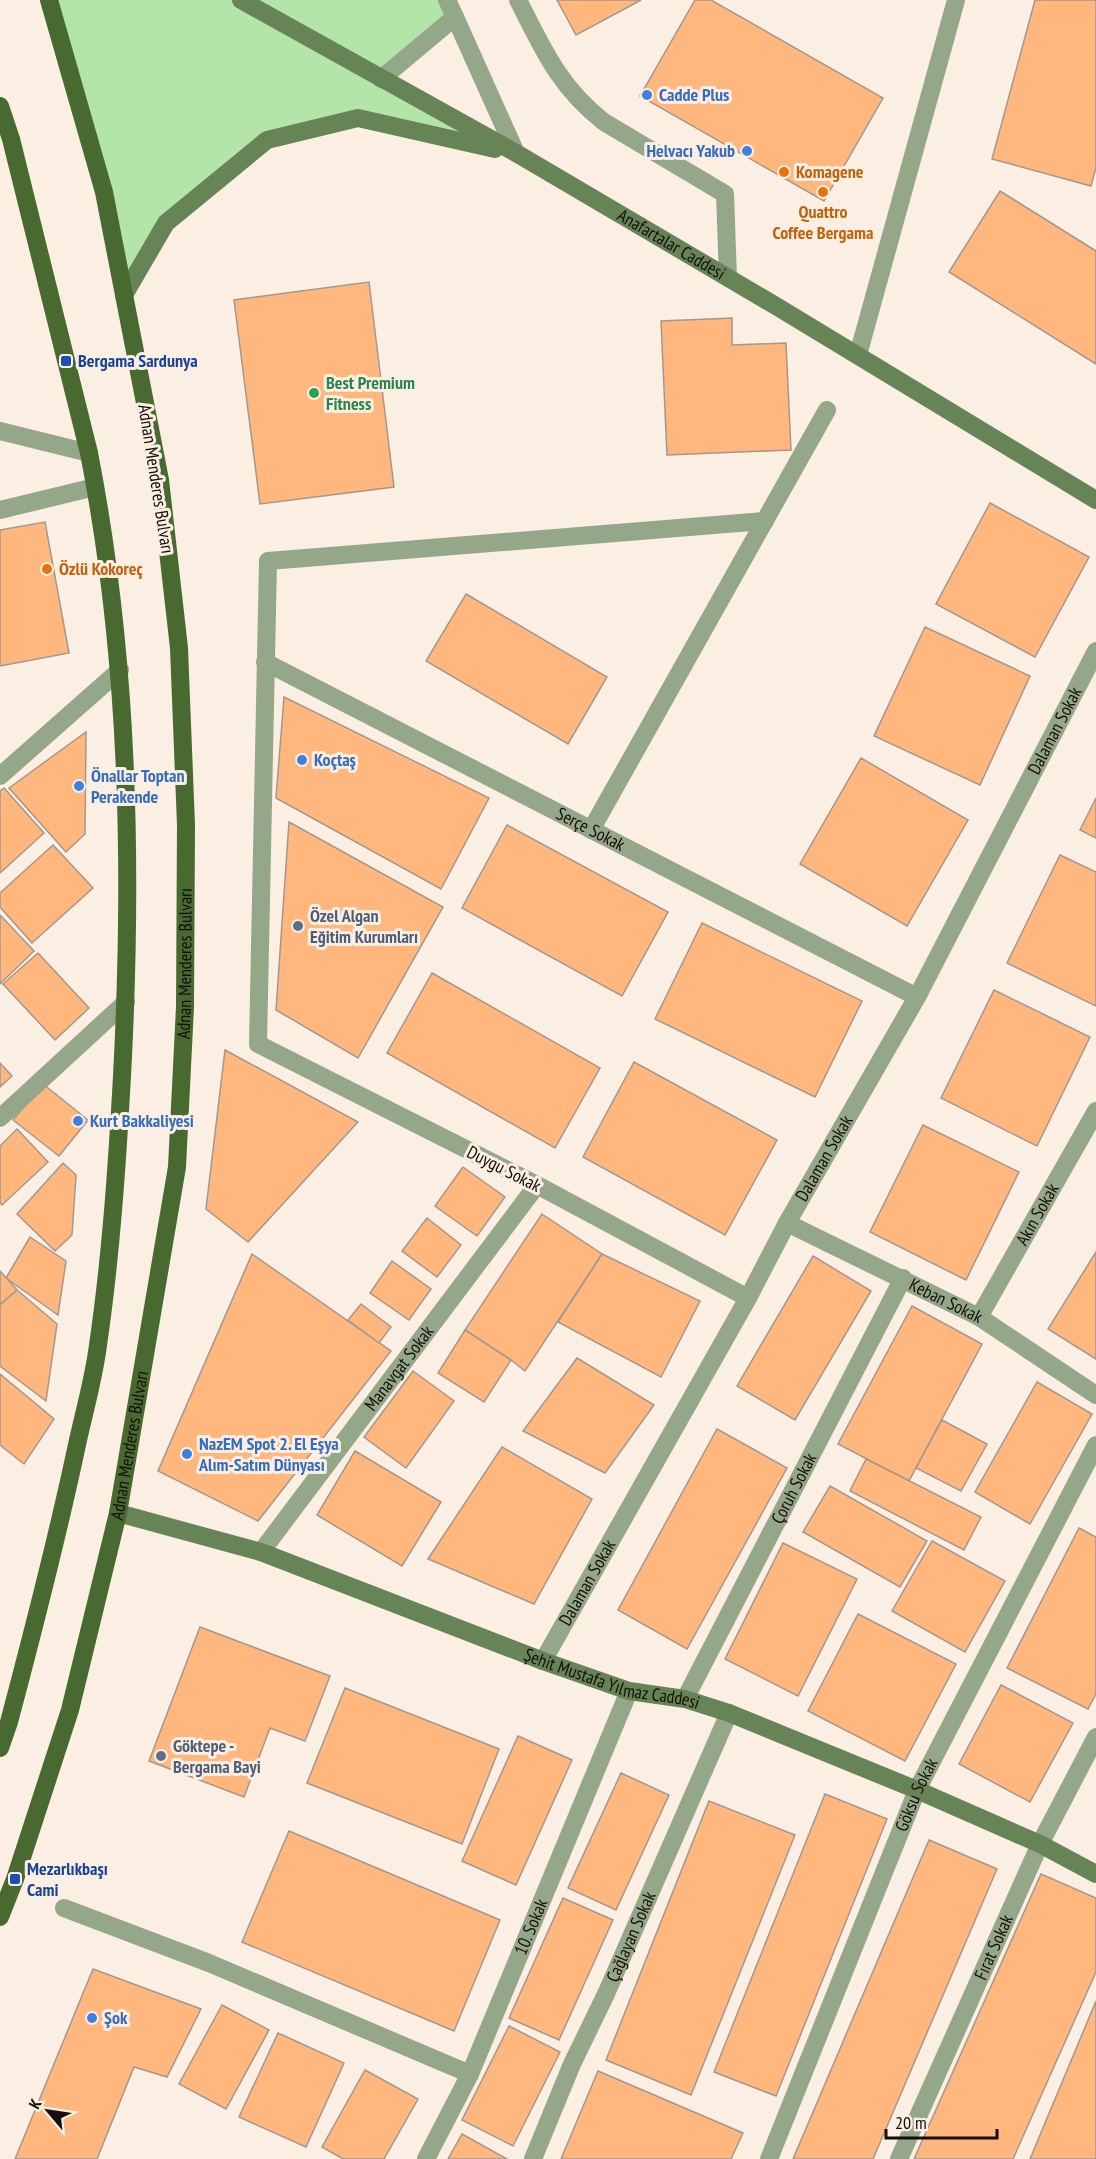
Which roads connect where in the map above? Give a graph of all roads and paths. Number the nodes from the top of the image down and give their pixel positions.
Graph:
1 (49, 0) edge
2 (240, 0) edge
3 (447, 0) edge
4 (518, 0) edge
5 (956, 0) edge
6 (455, 17) junction
7 (381, 79) junction
8 (0, 106) edge
9 (516, 153) junction
10 (728, 278) junction
11 (124, 295) junction
12 (858, 356) junction
13 (827, 410) dead end
14 (0, 431) edge
15 (89, 453) junction
16 (95, 487) junction
17 (1096, 500) edge
18 (0, 510) edge
19 (765, 521) junction
20 (1096, 651) edge
21 (265, 662) junction
22 (120, 670) junction
23 (0, 776) edge
24 (591, 830) junction
25 (917, 997) junction
26 (126, 1002) junction
27 (1096, 1111) edge
28 (0, 1118) edge
29 (537, 1185) junction
30 (787, 1223) junction
31 (903, 1278) junction
32 (748, 1298) junction
33 (979, 1317) junction
34 (1096, 1395) edge
35 (1096, 1445) edge
36 (118, 1513) junction
37 (261, 1552) junction
38 (543, 1661) junction
39 (629, 1692) junction
40 (685, 1700) junction
41 (729, 1713) junction
42 (1096, 1737) edge
43 (0, 1748) edge
44 (917, 1790) junction
45 (1040, 1844) junction
46 (1096, 1874) edge
47 (64, 1908) dead end
48 (0, 1917) edge
49 (470, 2074) junction
50 (426, 2159) edge
51 (533, 2159) edge
52 (769, 2159) edge
53 (899, 2159) edge

1 - 11 main road, Adnan Menderes Bulvarı
2 - 7 street, Anafartalar Caddesi
3 - 6 street
4 - 10 street
5 - 12 street
6 - 7 street
6 - 9 street
7 - 9 street, Anafartalar Caddesi
8 - 15 main road
9 - 10 street, Anafartalar Caddesi
9 - 11 street
10 - 12 street, Anafartalar Caddesi
11 - 36 main road, Adnan Menderes Bulvarı
12 - 17 street, Anafartalar Caddesi
13 - 19 street
14 - 15 street
15 - 16 main road
16 - 18 street
16 - 22 main road
19 - 21 street
19 - 24 street
20 - 25 street, Dalaman Sokak
21 - 24 street, Serçe Sokak
21 - 29 street, Duygu Sokak
22 - 23 street
22 - 26 main road
24 - 25 street, Serçe Sokak
25 - 30 street, Dalaman Sokak
26 - 28 street
26 - 43 main road
27 - 33 street, Akın Sokak
29 - 32 street, Duygu Sokak
29 - 37 street, Manavgat Sokak
30 - 31 street, Keban Sokak
30 - 32 street, Dalaman Sokak
31 - 33 street, Keban Sokak
31 - 40 street, Çoruh Sokak
32 - 38 street, Dalaman Sokak
33 - 34 street, Keban Sokak
35 - 44 street, Göksu Sokak
36 - 37 street, Şehit Mustafa Yılmaz Caddesi
36 - 48 main road, Adnan Menderes Bulvarı
37 - 38 street, Şehit Mustafa Yılmaz Caddesi
38 - 39 street, Şehit Mustafa Yılmaz Caddesi
39 - 40 street, Şehit Mustafa Yılmaz Caddesi
39 - 49 street, 10. Sokak
40 - 41 street, Şehit Mustafa Yılmaz Caddesi
41 - 44 street, Şehit Mustafa Yılmaz Caddesi
41 - 51 street, Çağlayan Sokak
42 - 45 street, Fırat Sokak
44 - 45 street, Şehit Mustafa Yılmaz Caddesi
44 - 52 street, Göksu Sokak
45 - 46 street, Şehit Mustafa Yılmaz Caddesi
45 - 53 street, Fırat Sokak
47 - 49 street
49 - 50 street, 10. Sokak

